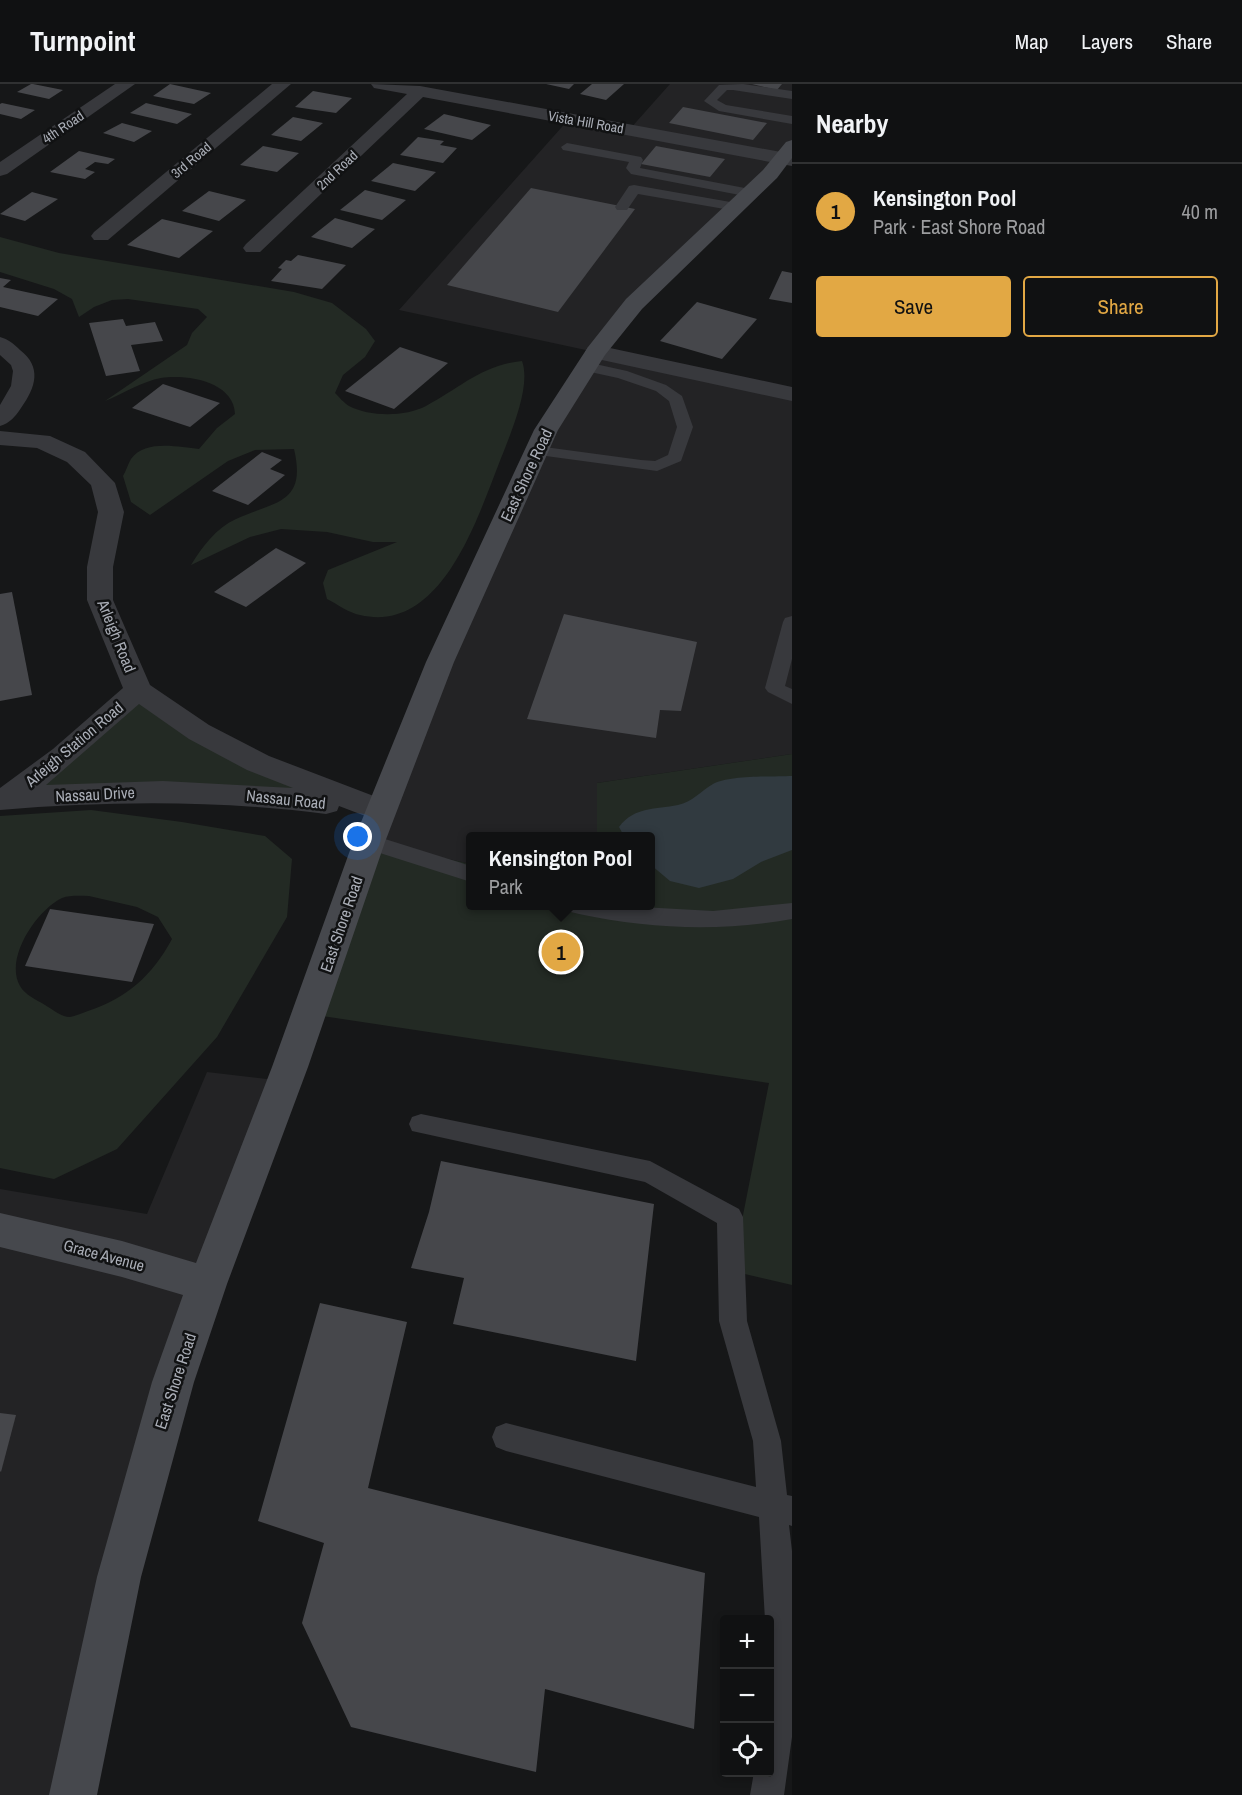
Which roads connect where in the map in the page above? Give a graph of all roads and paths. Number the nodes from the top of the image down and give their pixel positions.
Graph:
1 (126, 84) edge
2 (282, 84) edge
3 (380, 84) edge
4 (420, 91) junction
5 (792, 95) edge
6 (792, 120) edge
7 (567, 147) dead end
8 (789, 155) edge
9 (0, 170) edge
10 (743, 200) junction
11 (622, 207) dead end
12 (101, 236) dead end
13 (253, 248) dead end
14 (0, 344) edge
15 (591, 359) junction
16 (792, 394) edge
17 (18, 399) junction
18 (1, 432) edge
19 (42, 441) junction
20 (537, 451) junction
21 (792, 622) edge
22 (138, 690) junction
23 (792, 698) edge
24 (190, 793) joint
25 (5, 798) edge
26 (381, 811) junction
27 (369, 842) junction
28 (466, 872) edge
29 (603, 910) edge
30 (792, 911) edge
31 (420, 1124) dead end
32 (0, 1230) edge
33 (207, 1284) junction
34 (506, 1437) dead end
35 (782, 1508) edge
36 (73, 1795) edge
37 (767, 1795) edge

1 - 9 street, 4th Road
2 - 12 street, 3rd Road
3 - 4 street, Vista Hill Road
4 - 8 street, Vista Hill Road
4 - 13 street, 2nd Road
5 - 6 lane
7 - 10 lane
8 - 10 main road, East Shore Road
10 - 11 lane
10 - 15 main road, East Shore Road
14 - 17 street
15 - 16 street
15 - 20 main road, East Shore Road
15 - 20 lane
17 - 18 street, Arleigh Road
17 - 19 street
18 - 19 street, Arleigh Road
19 - 22 street, Arleigh Road
20 - 26 main road, East Shore Road
21 - 23 lane
22 - 25 street, Arleigh Station Road
22 - 26 street, Arleigh Road
24 - 25 street, Nassau Drive
24 - 26 street, Nassau Road
26 - 27 main road, East Shore Road
27 - 28 lane
27 - 33 main road, East Shore Road
29 - 30 lane
31 - 35 lane
32 - 33 main road, Grace Avenue
33 - 36 main road, East Shore Road
34 - 35 lane
35 - 37 lane

